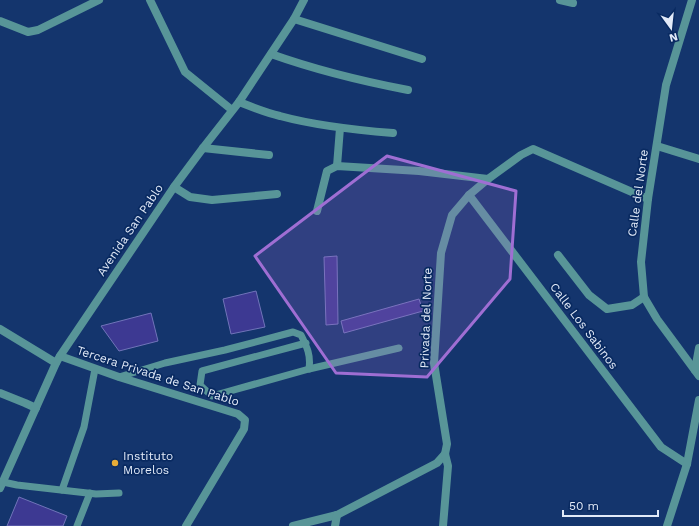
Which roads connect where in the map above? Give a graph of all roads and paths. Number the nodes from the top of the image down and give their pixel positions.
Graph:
1 (99, 0) edge
2 (150, 0) edge
3 (304, 0) edge
4 (560, 0) edge
5 (692, 0) edge
6 (573, 3) dead end
7 (294, 19) junction
8 (0, 21) edge
9 (271, 54) junction
10 (422, 59) dead end
11 (408, 90) dead end
12 (239, 102) junction
13 (232, 110) junction
14 (340, 128) junction
15 (393, 133) dead end
16 (657, 146) junction
17 (203, 148) junction
18 (269, 155) dead end
19 (699, 159) edge
20 (337, 166) junction
21 (488, 179) junction
22 (174, 187) junction
23 (277, 194) dead end
24 (469, 195) junction
25 (648, 199) junction
26 (317, 211) dead end
27 (558, 254) dead end
28 (644, 297) junction
29 (0, 329) edge
30 (306, 343) junction
31 (399, 348) dead end
32 (699, 348) edge
33 (58, 359) junction
34 (95, 369) junction
35 (309, 369) junction
36 (697, 373) edge
37 (119, 377) junction
38 (0, 393) edge
39 (699, 400) edge
40 (36, 408) junction
41 (445, 454) junction
42 (687, 464) junction
43 (1, 486) edge
44 (62, 490) junction
45 (90, 493) junction
46 (119, 493) dead end
47 (337, 515) junction
48 (77, 526) edge
49 (186, 526) edge
50 (293, 526) edge
51 (335, 526) edge
52 (443, 526) edge
53 (667, 526) edge

1 - 8 street
2 - 13 street
3 - 7 street, Avenida San Pablo
4 - 6 street
5 - 16 street, Calle del Norte
7 - 9 street, Avenida San Pablo
7 - 10 street
9 - 11 street
9 - 12 street, Avenida San Pablo
12 - 13 street, Avenida San Pablo
12 - 14 street
13 - 17 street, Avenida San Pablo
14 - 15 street
14 - 20 street
16 - 19 street
16 - 25 street, Calle del Norte
17 - 18 street
17 - 22 street, Avenida San Pablo
20 - 21 street
20 - 26 street
21 - 24 street, Privada del Norte
21 - 25 street, Privada del Norte
22 - 23 street
22 - 33 street, Avenida San Pablo
24 - 41 street, Privada del Norte
24 - 42 street, Calle Los Sabinos
25 - 28 street, Calle del Norte
27 - 28 street
28 - 36 street, Calle del Norte
29 - 33 street, Tercera Privada de San Pablo
30 - 35 lane
30 - 35 lane
30 - 37 lane
31 - 35 lane
32 - 36 street
33 - 34 street, Tercera Privada de San Pablo
33 - 40 street, Avenida San Pablo
34 - 37 street, Tercera Privada de San Pablo
34 - 44 lane
37 - 49 street, Tercera Privada de San Pablo
38 - 40 street
39 - 42 street
40 - 43 street, Avenida San Pablo
41 - 47 street
41 - 52 street, Privada del Norte
42 - 53 street
43 - 44 lane
44 - 45 lane
45 - 46 lane
45 - 48 lane
47 - 50 street
47 - 51 street

